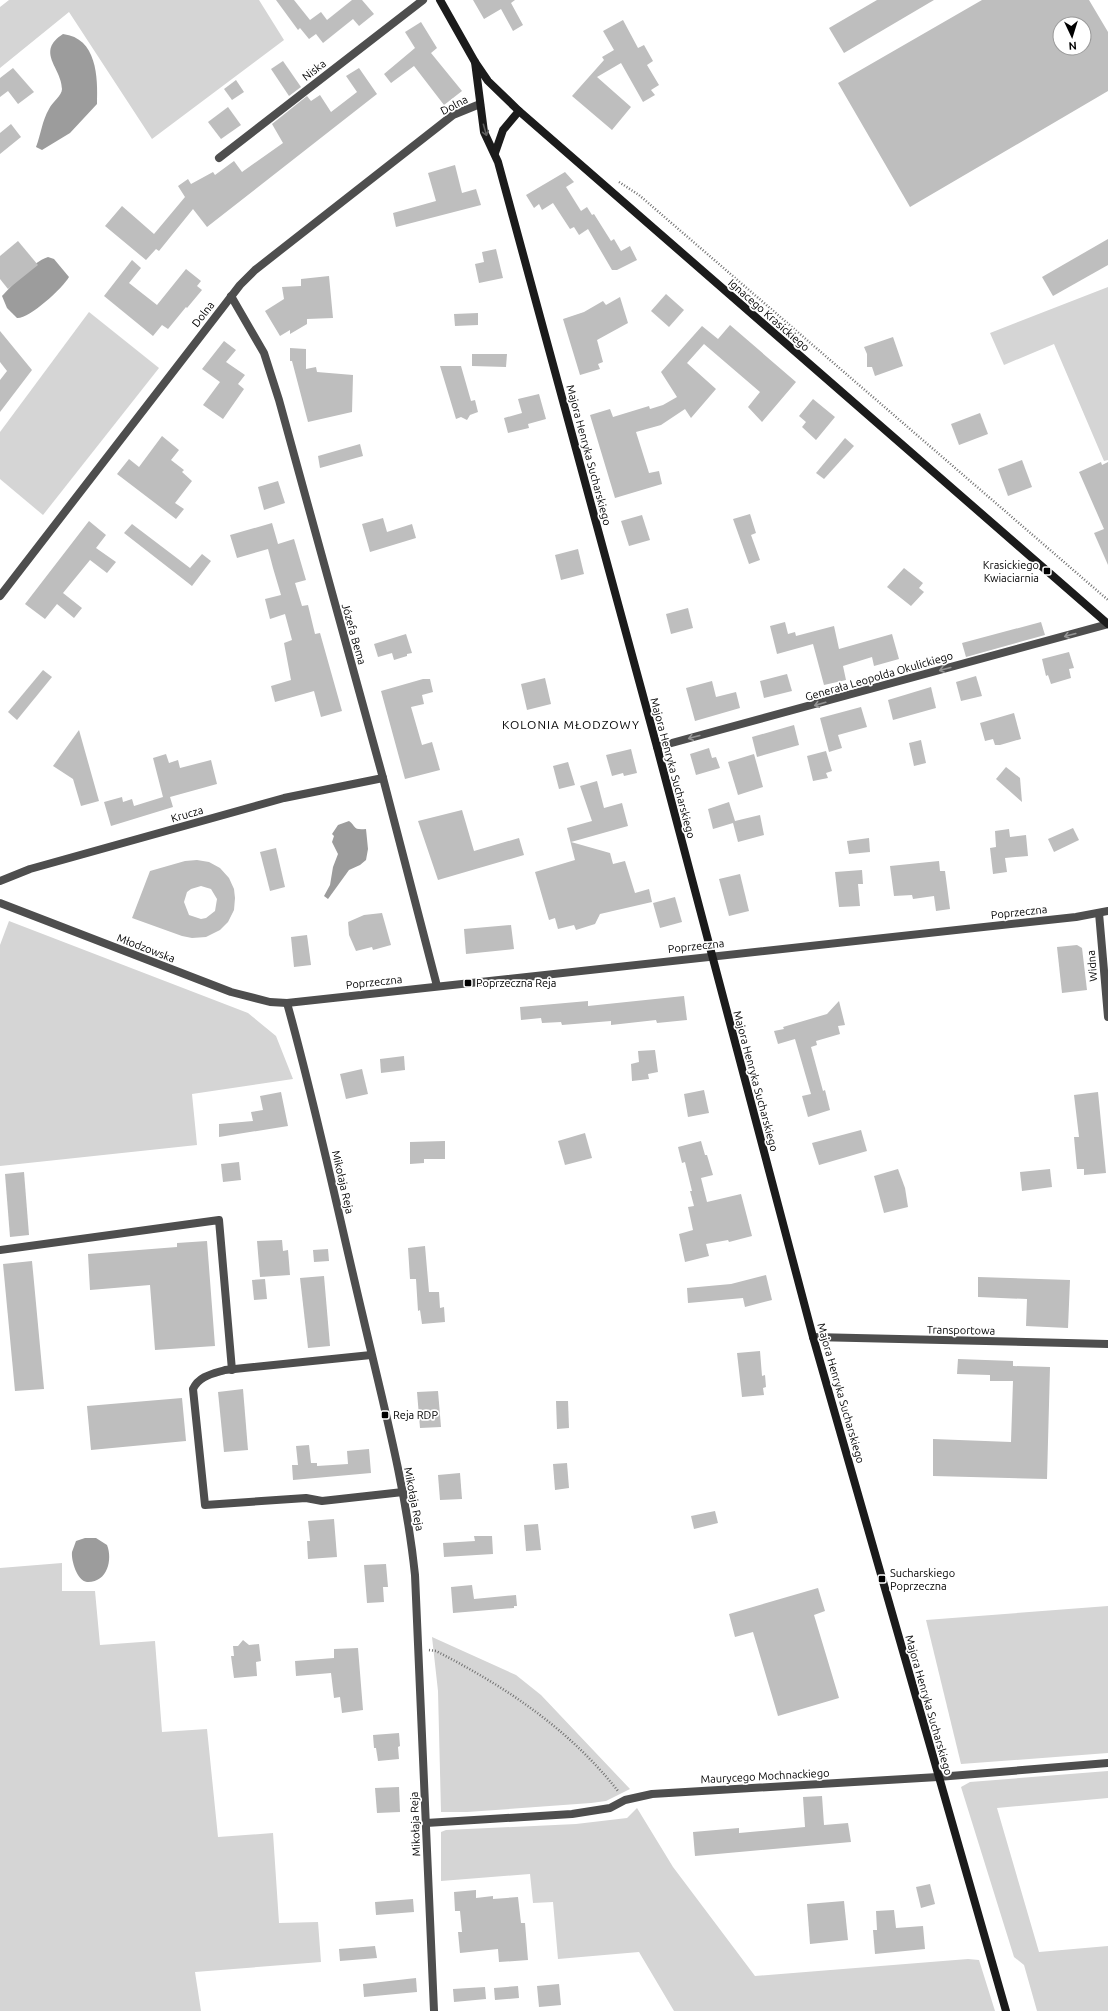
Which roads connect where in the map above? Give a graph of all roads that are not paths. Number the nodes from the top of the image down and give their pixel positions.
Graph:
1 (423, 0) edge
2 (440, 0) edge
3 (475, 62) junction
4 (480, 104) junction
5 (519, 111) junction
6 (496, 153) junction
7 (219, 158) dead end
8 (231, 296) junction
9 (0, 596) edge
10 (1108, 624) edge
11 (657, 747) junction
12 (383, 778) junction
13 (0, 881) edge
14 (0, 902) edge
15 (1108, 911) edge
16 (1099, 913) junction
17 (711, 956) junction
18 (438, 986) junction
19 (287, 1003) junction
20 (1108, 1017) edge
21 (0, 1250) edge
22 (813, 1337) junction
23 (1108, 1344) edge
24 (371, 1355) junction
25 (232, 1370) junction
26 (403, 1492) junction
27 (1108, 1763) edge
28 (938, 1777) junction
29 (426, 1823) junction
30 (434, 2011) edge
31 (1006, 2011) edge

1 - 7 street, Niska
2 - 3 street, Ignacego Krasickiego
3 - 4 street, Majora Henryka Sucharskiego
3 - 5 street, Ignacego Krasickiego
4 -> 6 street, Majora Henryka Sucharskiego
4 - 8 street, Dolna
5 - 6 street
5 - 10 street, Ignacego Krasickiego
6 - 11 street, Majora Henryka Sucharskiego
8 - 9 street, Dolna
8 - 12 street, Józefa Bema
10 -> 11 street, Generała Leopolda Okulickiego
11 - 17 street, Majora Henryka Sucharskiego
12 - 13 street, Krucza
12 - 18 street, Józefa Bema
14 - 19 street, Młodzowska
15 - 16 street, Poprzeczna
16 - 17 street, Poprzeczna
16 - 20 street, Widna
17 - 18 street, Poprzeczna
17 - 22 street, Majora Henryka Sucharskiego
18 - 19 street, Poprzeczna
19 - 24 street, Mikołaja Reja
21 - 25 street
22 - 23 street, Transportowa
22 - 28 street, Majora Henryka Sucharskiego
24 - 25 street
24 - 26 street, Mikołaja Reja
25 - 26 street
26 - 29 street, Mikołaja Reja
27 - 28 street, Maurycego Mochnackiego
28 - 29 street, Maurycego Mochnackiego
28 - 31 street, Majora Henryka Sucharskiego
29 - 30 street, Mikołaja Reja

